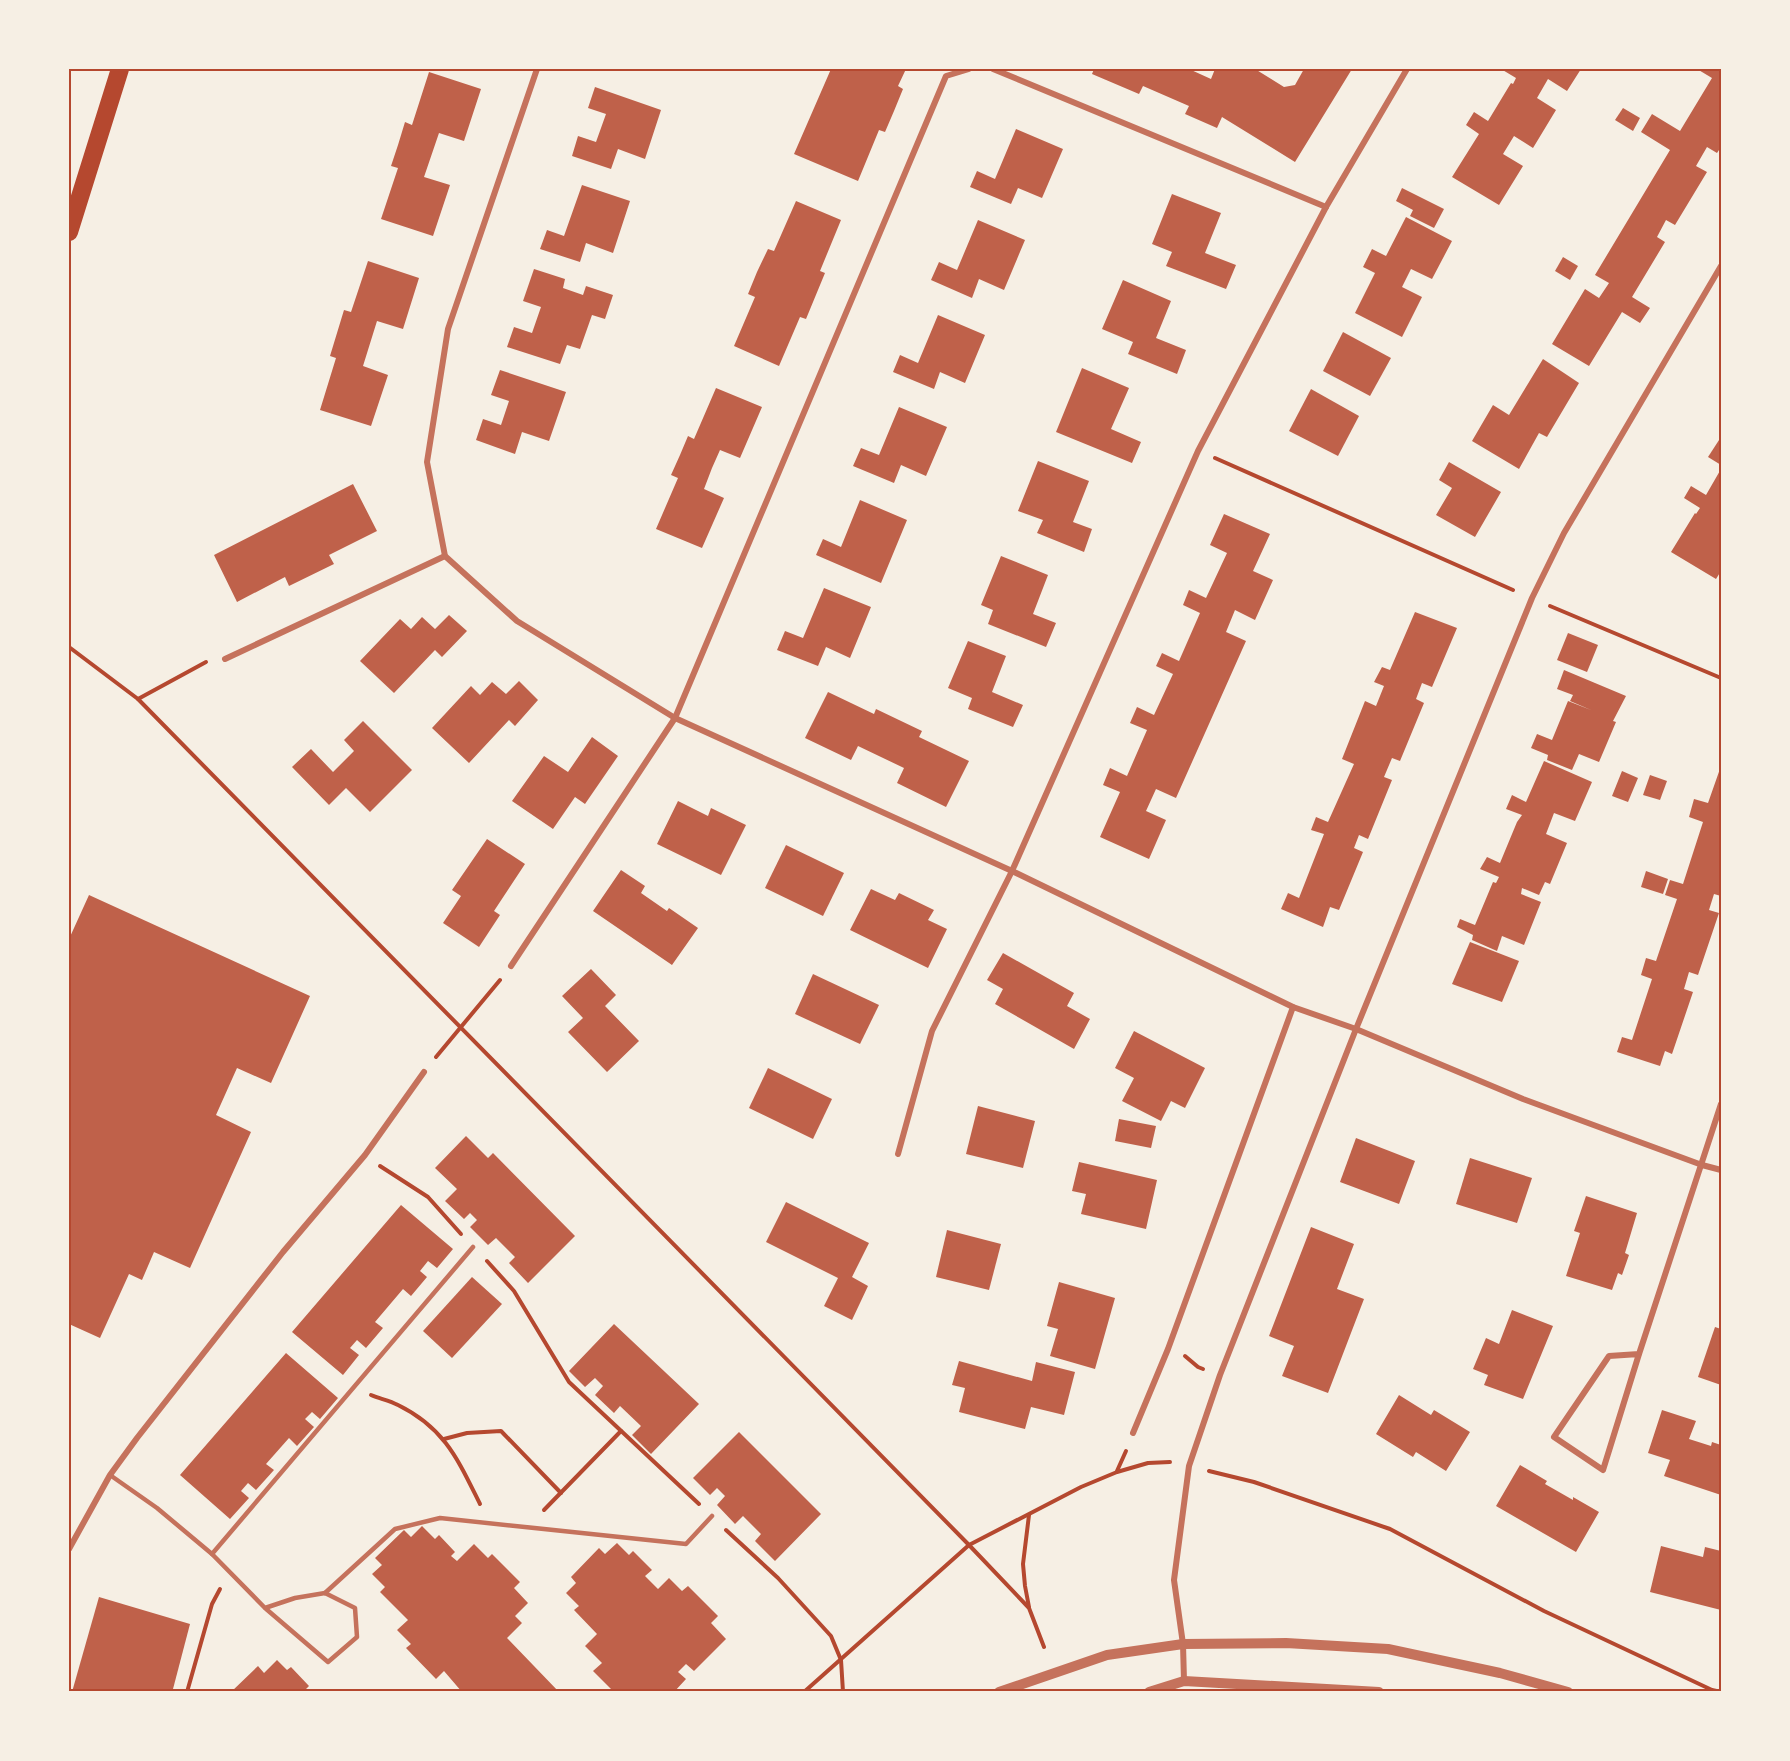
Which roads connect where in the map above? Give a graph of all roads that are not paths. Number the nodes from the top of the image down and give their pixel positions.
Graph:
1 (120, 69) edge
2 (537, 69) edge
3 (969, 69) edge
4 (993, 69) edge
5 (1407, 69) edge
6 (1326, 207) junction
7 (69, 232) edge
8 (1721, 266) edge
9 (445, 556) junction
10 (225, 659) road end
11 (675, 718) junction
12 (1012, 871) junction
13 (511, 966) road end
14 (1293, 1007) junction
15 (1356, 1029) junction
16 (424, 1072) road end
17 (1721, 1104) edge
18 (898, 1154) dead end
19 (1702, 1165) junction
20 (1721, 1170) edge
21 (473, 1247) road end
22 (1639, 1354) junction
23 (1133, 1433) dead end
24 (110, 1474) junction
25 (712, 1516) road end
26 (69, 1549) edge
27 (212, 1554) junction
28 (325, 1593) junction
29 (265, 1608) junction
30 (1183, 1644) junction
31 (1184, 1681) junction
32 (999, 1692) edge
33 (1149, 1692) edge
34 (1379, 1692) edge
35 (1568, 1692) edge

1 - 7 highway
2 - 9 street
3 - 11 street
4 - 6 street
5 - 6 street
6 - 12 street
8 - 15 street
9 - 10 street
9 - 11 street
11 - 12 street
11 - 13 street
12 - 14 street
12 - 18 street
14 - 15 street
14 - 23 street
15 - 19 street
15 - 30 street
16 - 24 street
17 - 19 street
19 - 20 street
19 - 22 street
21 - 27 lane
22 - 22 street
24 - 26 street
24 - 27 lane
25 - 28 lane
27 - 29 lane
28 - 29 lane
28 - 29 lane
30 - 31 street
30 - 32 street
30 - 35 street
31 - 33 street
31 - 34 street

